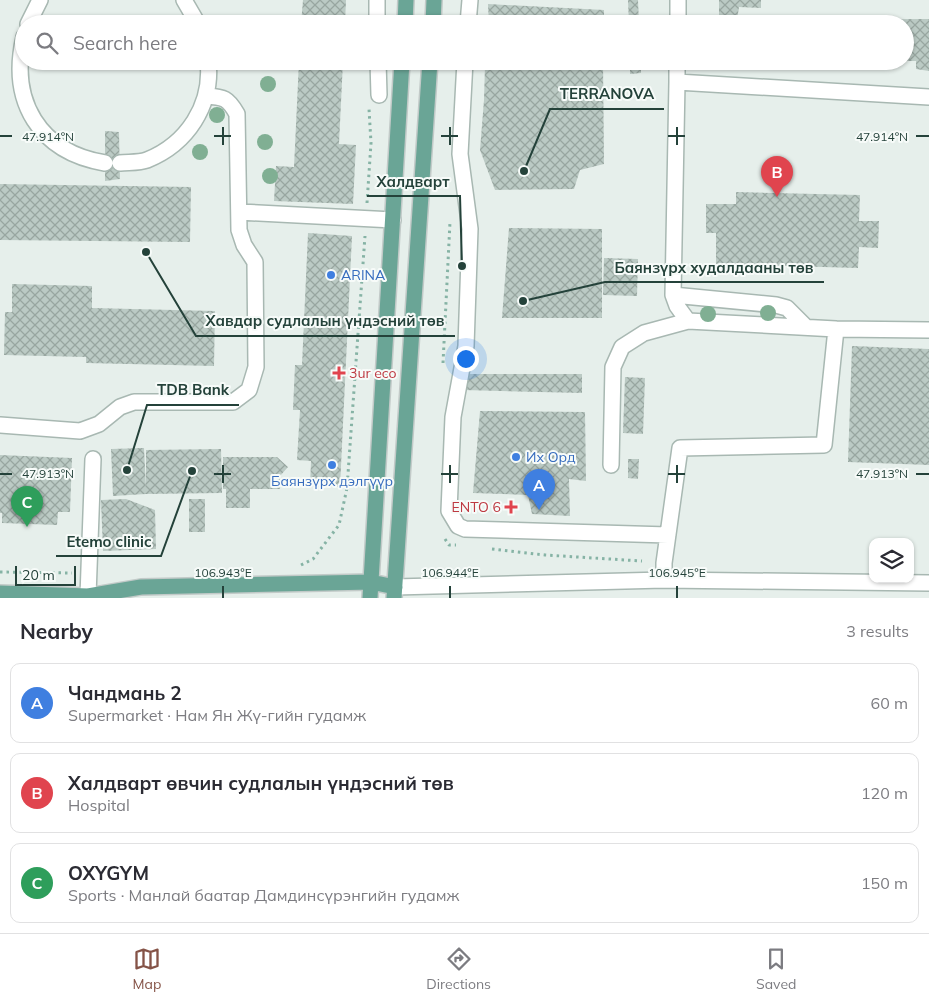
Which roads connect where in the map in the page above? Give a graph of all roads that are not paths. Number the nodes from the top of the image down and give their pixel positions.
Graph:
1 (40, 0) edge
2 (184, 0) edge
3 (376, 0) edge
4 (406, 0) edge
5 (434, 0) edge
6 (470, 0) edge
7 (678, 0) edge
8 (32, 15) edge
9 (193, 15) edge
10 (377, 15) edge
11 (405, 15) edge
12 (433, 15) edge
13 (469, 15) edge
14 (678, 15) edge
15 (19, 70) edge
16 (209, 70) edge
17 (377, 70) edge
18 (401, 70) edge
19 (429, 70) edge
20 (465, 70) edge
21 (677, 70) edge
22 (677, 82) junction
23 (206, 96) junction
24 (929, 97) edge
25 (374, 101) road end
26 (239, 212) junction
27 (393, 220) junction
28 (673, 295) junction
29 (688, 321) junction
30 (806, 327) junction
31 (836, 329) junction
32 (929, 330) edge
33 (0, 425) edge
34 (93, 459) dead end
35 (611, 465) dead end
36 (668, 535) junction
37 (664, 580) junction
38 (371, 582) junction
39 (929, 583) edge
40 (556, 590) edge
41 (0, 593) edge
42 (394, 593) edge
43 (50, 597) edge
44 (91, 597) edge
45 (370, 598) edge
46 (378, 598) edge

1 - 8 street
2 - 9 street
3 - 10 street
4 - 11 main road
5 - 12 main road
6 - 13 street
7 - 14 street
15 - 23 street
16 - 23 street
17 - 25 street
18 - 27 main road
19 - 42 main road
20 - 36 street
21 - 22 street
22 - 24 street
22 - 28 street
23 - 26 street
26 - 27 street
26 - 33 street
27 - 38 main road
28 - 29 street
28 - 30 street
29 - 30 street
29 - 35 street
30 - 31 street
31 - 32 street
31 - 36 street
34 - 44 street
36 - 37 street
37 - 39 street
37 - 40 street
38 - 42 main road
38 - 44 main road
38 - 45 main road
40 - 42 street
41 - 43 main road
42 - 46 main road
43 - 44 main road

